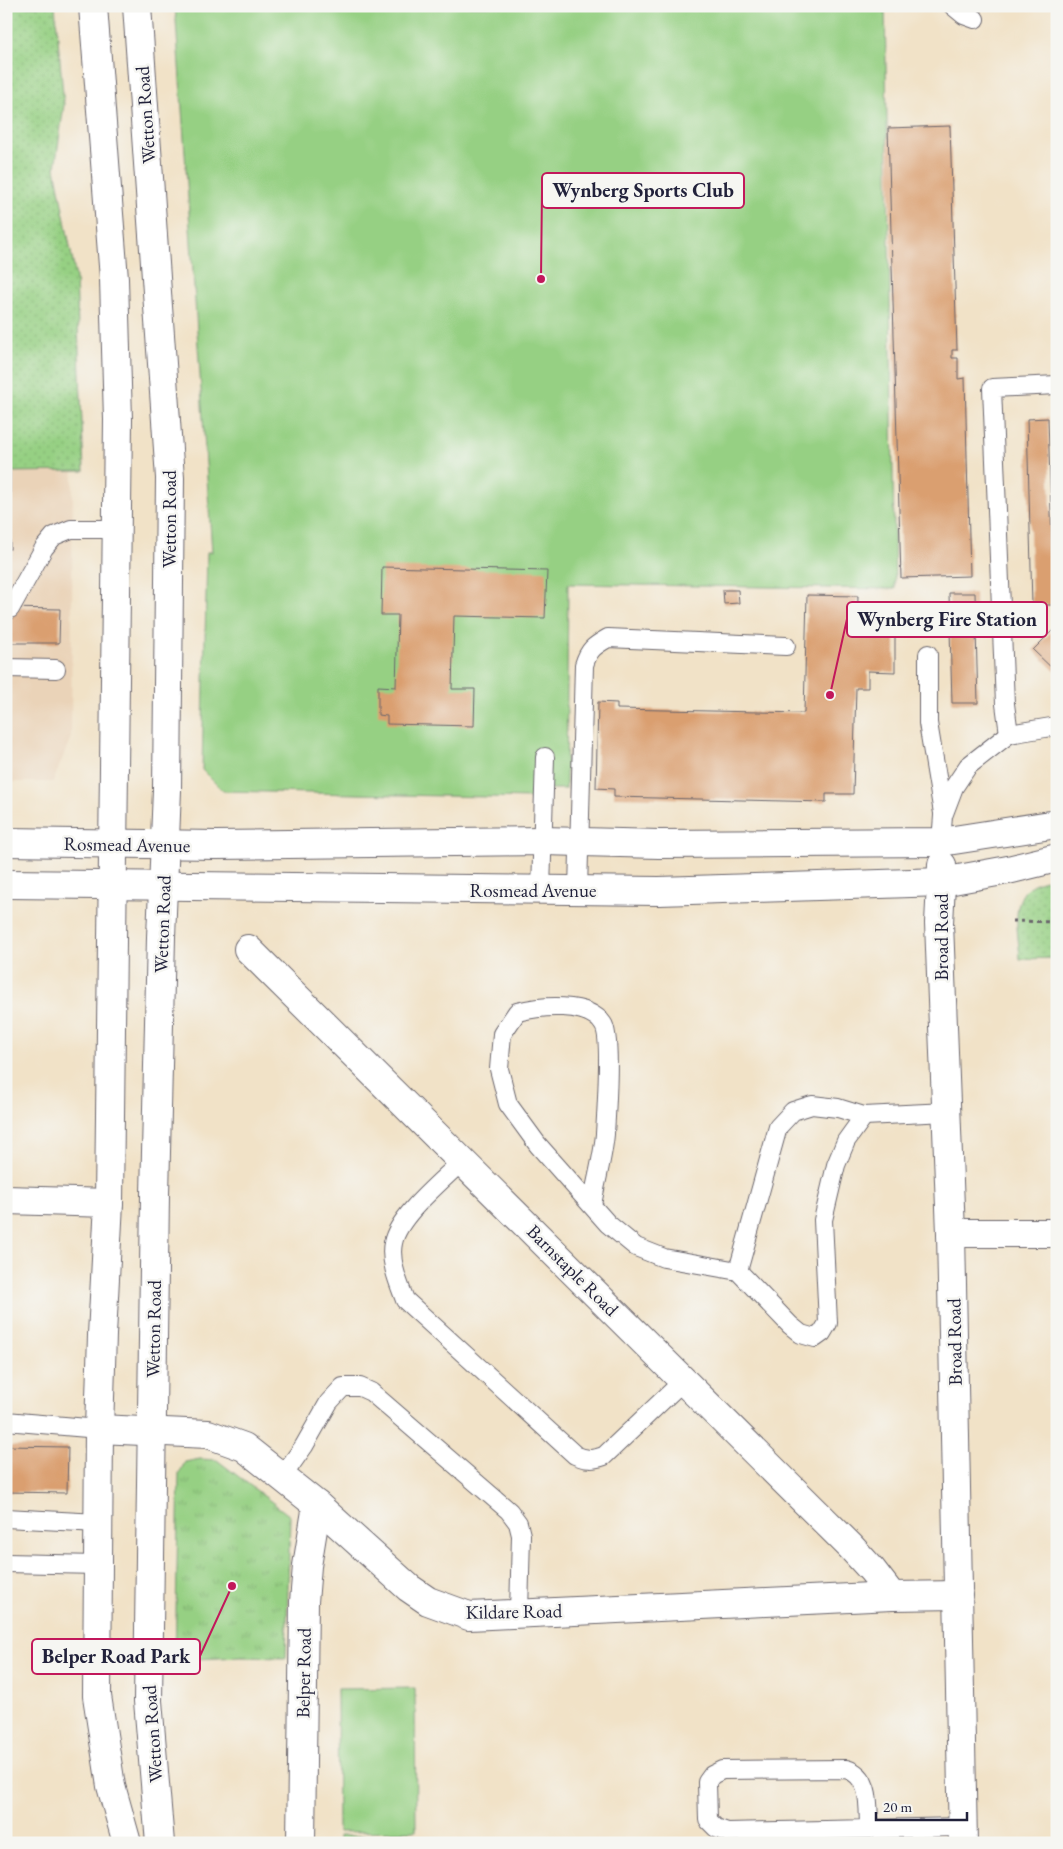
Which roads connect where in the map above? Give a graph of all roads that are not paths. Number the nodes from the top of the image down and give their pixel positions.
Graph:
1 (93, 6) edge
2 (137, 6) edge
3 (953, 6) edge
4 (976, 19) dead end
5 (1057, 385) edge
6 (117, 529) junction
7 (11, 601) edge
8 (786, 646) dead end
9 (928, 654) dead end
10 (6, 668) edge
11 (56, 669) dead end
12 (1057, 726) edge
13 (1009, 734) junction
14 (545, 757) dead end
15 (1057, 824) edge
16 (942, 829) junction
17 (6, 842) edge
18 (543, 842) junction
19 (578, 843) junction
20 (114, 844) junction
21 (164, 844) junction
22 (1057, 858) edge
23 (942, 882) junction
24 (6, 884) edge
25 (113, 886) junction
26 (163, 886) junction
27 (540, 890) junction
28 (578, 890) junction
29 (248, 949) dead end
30 (947, 1112) junction
31 (864, 1116) junction
32 (462, 1161) junction
33 (6, 1200) edge
34 (109, 1202) junction
35 (592, 1205) junction
36 (951, 1233) junction
37 (1057, 1233) edge
38 (738, 1270) junction
39 (684, 1380) junction
40 (6, 1421) edge
41 (99, 1430) junction
42 (152, 1431) junction
43 (282, 1478) junction
44 (317, 1505) junction
45 (6, 1518) edge
46 (98, 1523) junction
47 (6, 1563) edge
48 (98, 1566) junction
49 (959, 1595) junction
50 (892, 1596) junction
51 (519, 1613) junction
52 (870, 1829) junction
53 (962, 1835) edge
54 (127, 1843) edge
55 (160, 1843) edge
56 (301, 1843) edge

1 - 6 main road
2 - 21 main road, Wetton Road
3 - 4 lane
5 - 13 lane
6 - 7 lane
6 - 20 main road
8 - 19 lane
9 - 16 lane
10 - 11 lane
12 - 13 lane
13 - 16 lane
14 - 18 lane
15 - 16 main road, Rosmead Avenue
16 - 19 main road, Rosmead Avenue
16 - 23 main road, Broad Road
17 - 20 main road, Rosmead Avenue
18 - 19 main road, Rosmead Avenue
18 - 21 main road, Rosmead Avenue
18 - 27 lane
19 - 28 lane
20 - 21 main road, Rosmead Avenue
20 - 25 main road
21 - 26 main road, Wetton Road
22 - 23 main road, Rosmead Avenue
23 - 28 main road, Rosmead Avenue
23 - 30 main road, Broad Road
24 - 25 main road, Rosmead Avenue
25 - 26 main road, Rosmead Avenue
25 - 34 main road
26 - 27 main road, Rosmead Avenue
26 - 42 main road, Wetton Road
27 - 28 main road, Rosmead Avenue
29 - 32 main road, Barnstaple Road
30 - 31 lane
30 - 36 main road, Broad Road
31 - 38 lane
31 - 38 lane
32 - 39 main road, Barnstaple Road
32 - 39 lane
33 - 34 main road
34 - 41 main road
35 - 35 lane
35 - 38 lane
36 - 37 main road
36 - 49 main road, Broad Road
39 - 50 main road, Barnstaple Road
40 - 41 lane
41 - 42 main road, Kildare Road
41 - 46 main road
42 - 43 main road, Kildare Road
42 - 55 main road, Wetton Road
43 - 44 main road, Kildare Road
43 - 51 lane
44 - 51 main road, Kildare Road
44 - 56 main road, Belper Road
45 - 46 lane
46 - 48 main road
47 - 48 lane
48 - 54 main road
49 - 50 main road, Kildare Road
49 - 53 main road, Broad Road
50 - 51 main road, Kildare Road
52 - 52 lane
52 - 53 lane

